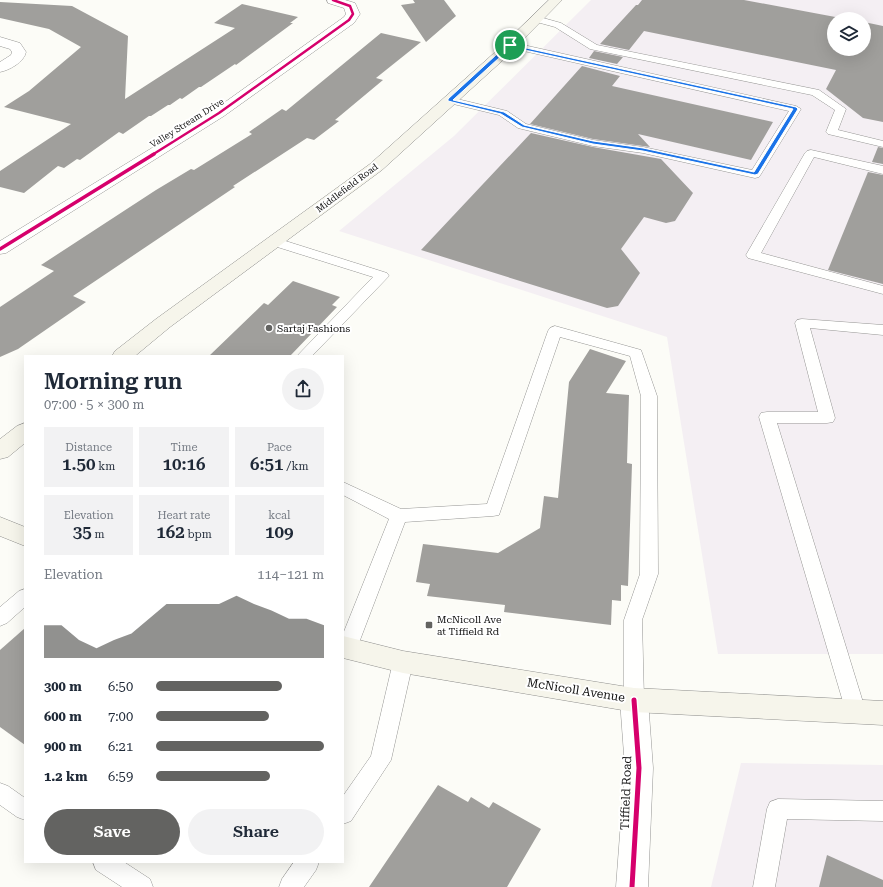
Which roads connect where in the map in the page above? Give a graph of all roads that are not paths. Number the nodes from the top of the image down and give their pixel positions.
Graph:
1 (333, 0) edge
2 (556, 0) edge
3 (536, 19) junction
4 (0, 41) edge
5 (510, 45) junction
6 (0, 68) edge
7 (449, 100) junction
8 (883, 144) edge
9 (883, 170) edge
10 (276, 242) junction
11 (0, 249) edge
12 (883, 290) edge
13 (882, 332) edge
14 (123, 355) edge
15 (305, 355) edge
16 (24, 432) edge
17 (0, 451) edge
18 (344, 488) edge
19 (399, 516) junction
20 (0, 526) edge
21 (24, 537) edge
22 (24, 597) edge
23 (0, 618) edge
24 (345, 648) edge
25 (404, 662) junction
26 (634, 700) junction
27 (856, 712) junction
28 (883, 713) edge
29 (0, 793) edge
30 (24, 809) edge
31 (883, 811) edge
32 (344, 813) edge
33 (106, 863) edge
34 (307, 863) edge
35 (142, 887) edge
36 (290, 887) edge
37 (632, 887) edge
38 (764, 887) edge

1 - 11 street, Valley Stream Drive
2 - 3 main road, Middlefield Road
3 - 5 main road, Middlefield Road
3 - 8 lane
4 - 6 street
5 - 7 main road, Middlefield Road
5 - 7 lane
7 - 10 main road, Middlefield Road
9 - 12 lane
10 - 14 main road, Middlefield Road
10 - 15 lane
13 - 27 lane
16 - 17 main road
18 - 19 lane
19 - 24 lane
19 - 26 lane
20 - 21 main road
22 - 23 lane
24 - 25 main road, McNicoll Avenue
25 - 26 main road, McNicoll Avenue
25 - 32 lane
26 - 27 main road, McNicoll Avenue
26 - 37 street, Tiffield Road
27 - 28 main road, McNicoll Avenue
29 - 30 lane
31 - 38 lane
33 - 35 lane
34 - 36 lane

